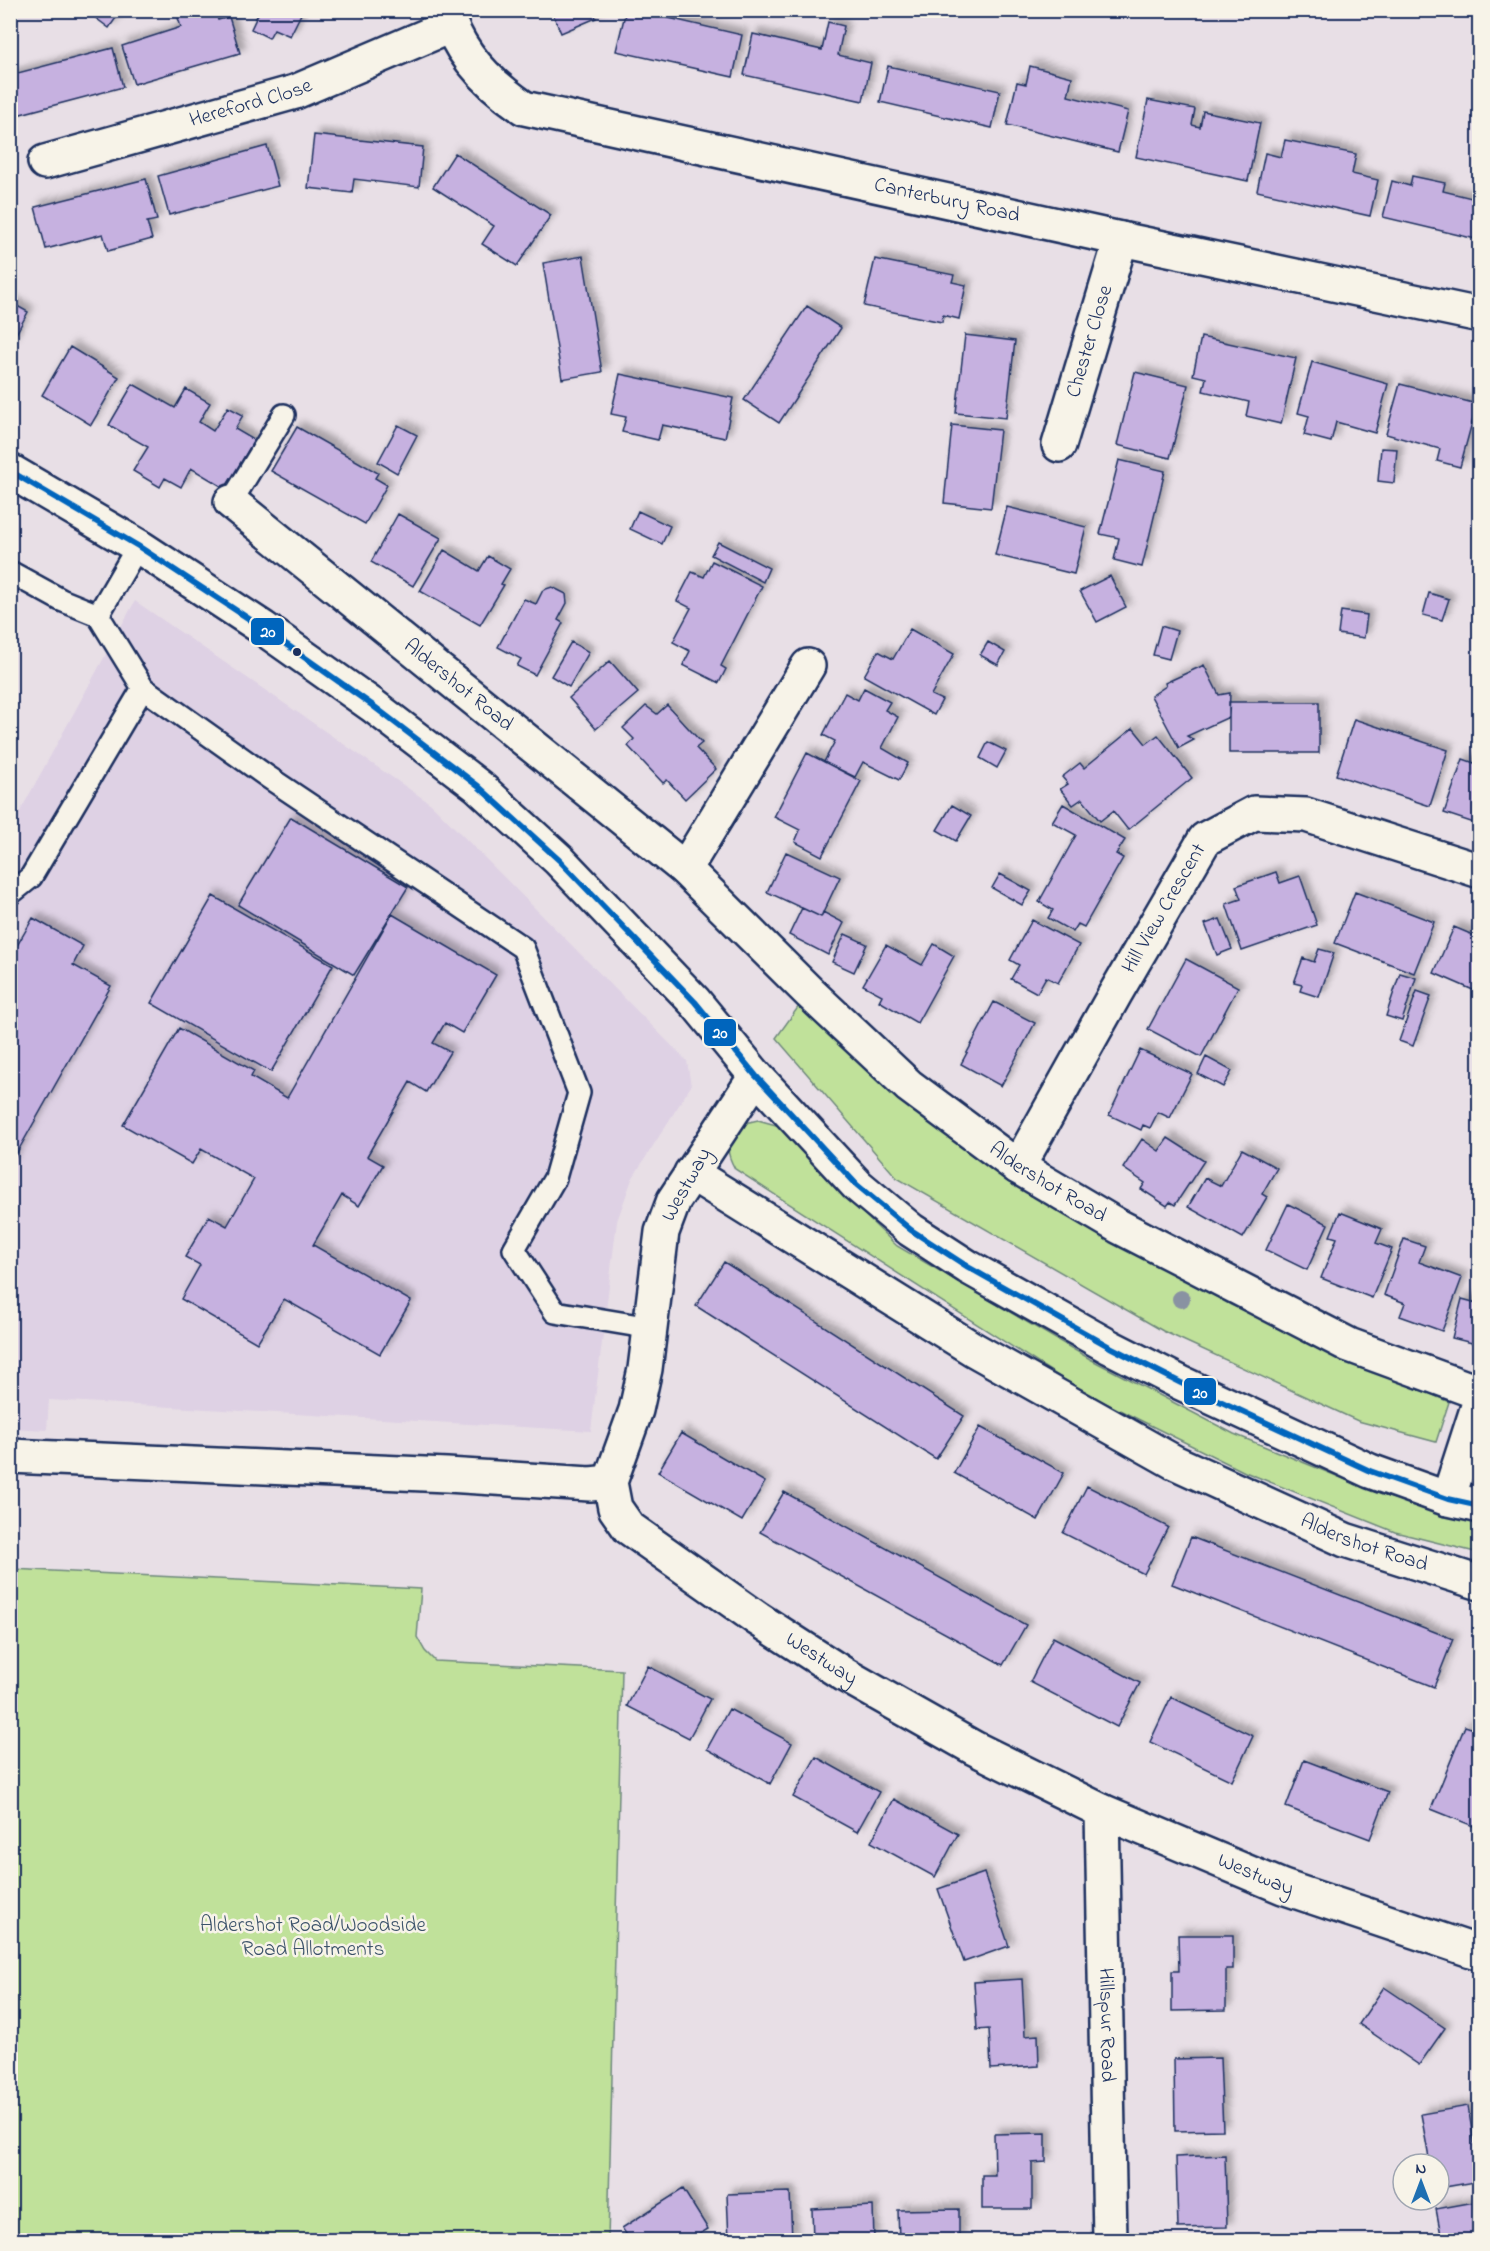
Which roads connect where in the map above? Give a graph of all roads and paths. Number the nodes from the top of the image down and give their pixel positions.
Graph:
1 (448, 18) edge
2 (45, 162) dead end
3 (1121, 239) junction
4 (1479, 315) edge
5 (284, 415) dead end
6 (1059, 445) dead end
7 (10, 471) edge
8 (231, 502) joint
9 (138, 546) junction
10 (10, 572) edge
11 (98, 615) junction
12 (807, 666) dead end
13 (143, 688) junction
14 (685, 869) junction
15 (1479, 871) edge
16 (10, 894) edge
17 (756, 1077) junction
18 (1018, 1167) junction
19 (691, 1173) junction
20 (651, 1328) junction
21 (1479, 1392) edge
22 (1479, 1400) edge
23 (10, 1456) edge
24 (610, 1482) junction
25 (1448, 1499) junction
26 (1479, 1506) edge
27 (1479, 1583) edge
28 (1102, 1811) junction
29 (1479, 1953) edge
30 (1110, 2241) edge

1 - 2 street, Hereford Close
1 - 3 street, Canterbury Road
3 - 4 street, Canterbury Road
3 - 6 street, Chester Close
5 - 8 lane
7 - 9 street
8 - 14 street, Aldershot Road
9 - 11 lane
9 - 17 street
10 - 11 lane
11 - 13 lane
12 - 14 street
13 - 16 lane
13 - 20 lane
14 - 18 street, Aldershot Road
15 - 18 street, Hill View Crescent
17 - 19 street, Westway
17 - 25 street
18 - 21 street, Aldershot Road
19 - 20 street, Westway
19 - 27 street, Aldershot Road
20 - 24 street, Westway
22 - 25 street
23 - 24 street
24 - 28 street, Westway
25 - 26 street
28 - 29 street, Westway
28 - 30 street, Hillspur Road

